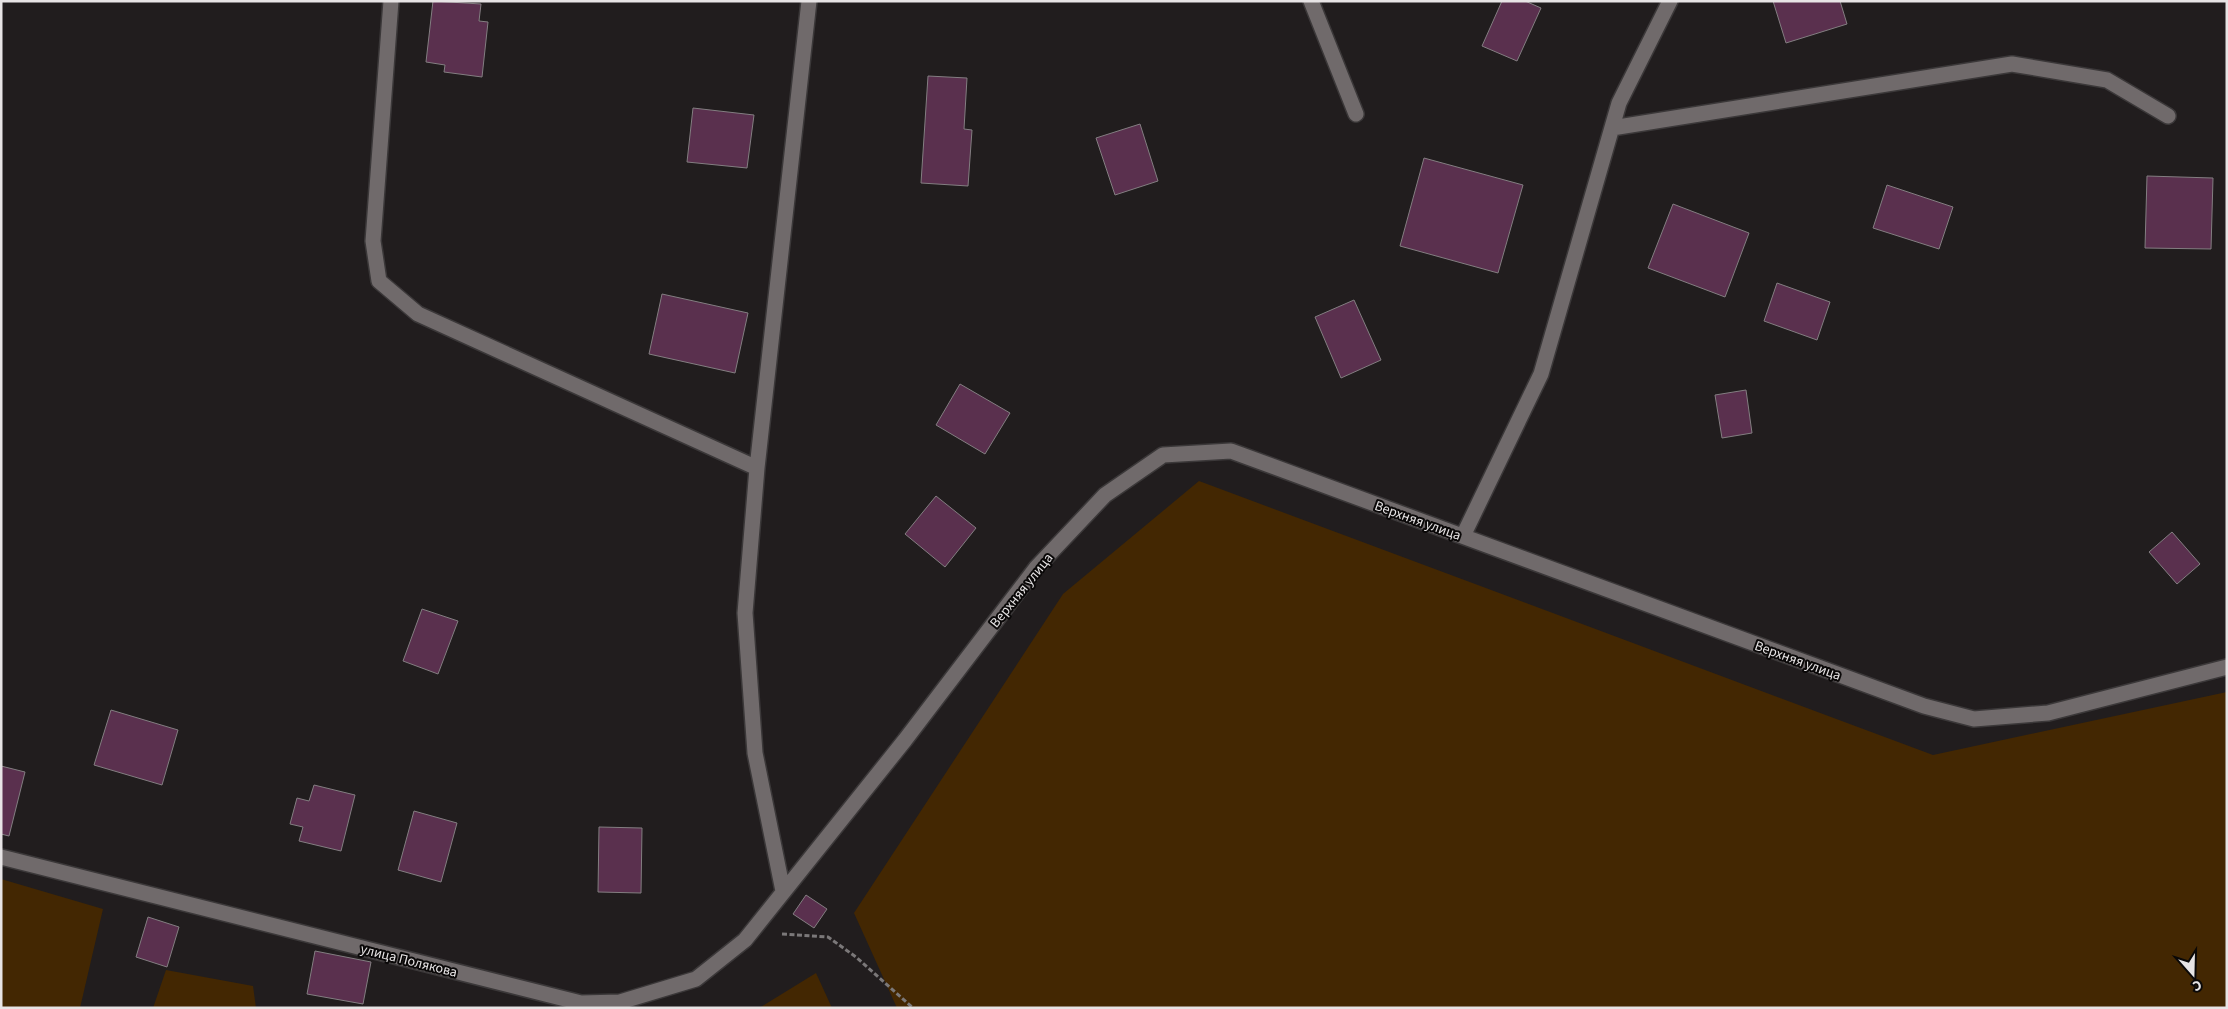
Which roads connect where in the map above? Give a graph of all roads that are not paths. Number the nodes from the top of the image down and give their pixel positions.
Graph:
1 (391, 1) edge
2 (809, 1) edge
3 (1311, 1) edge
4 (1670, 1) edge
5 (1356, 114) dead end
6 (2168, 116) dead end
7 (1612, 128) junction
8 (757, 468) junction
9 (1463, 536) junction
10 (2227, 667) edge
11 (1, 857) edge
12 (783, 891) junction

1 - 8 street
2 - 8 street
3 - 5 street
4 - 7 street
6 - 7 street
7 - 9 street
8 - 12 street
9 - 10 street, Верхняя улица
9 - 12 street, Верхняя улица
11 - 12 street, улица Полякова

